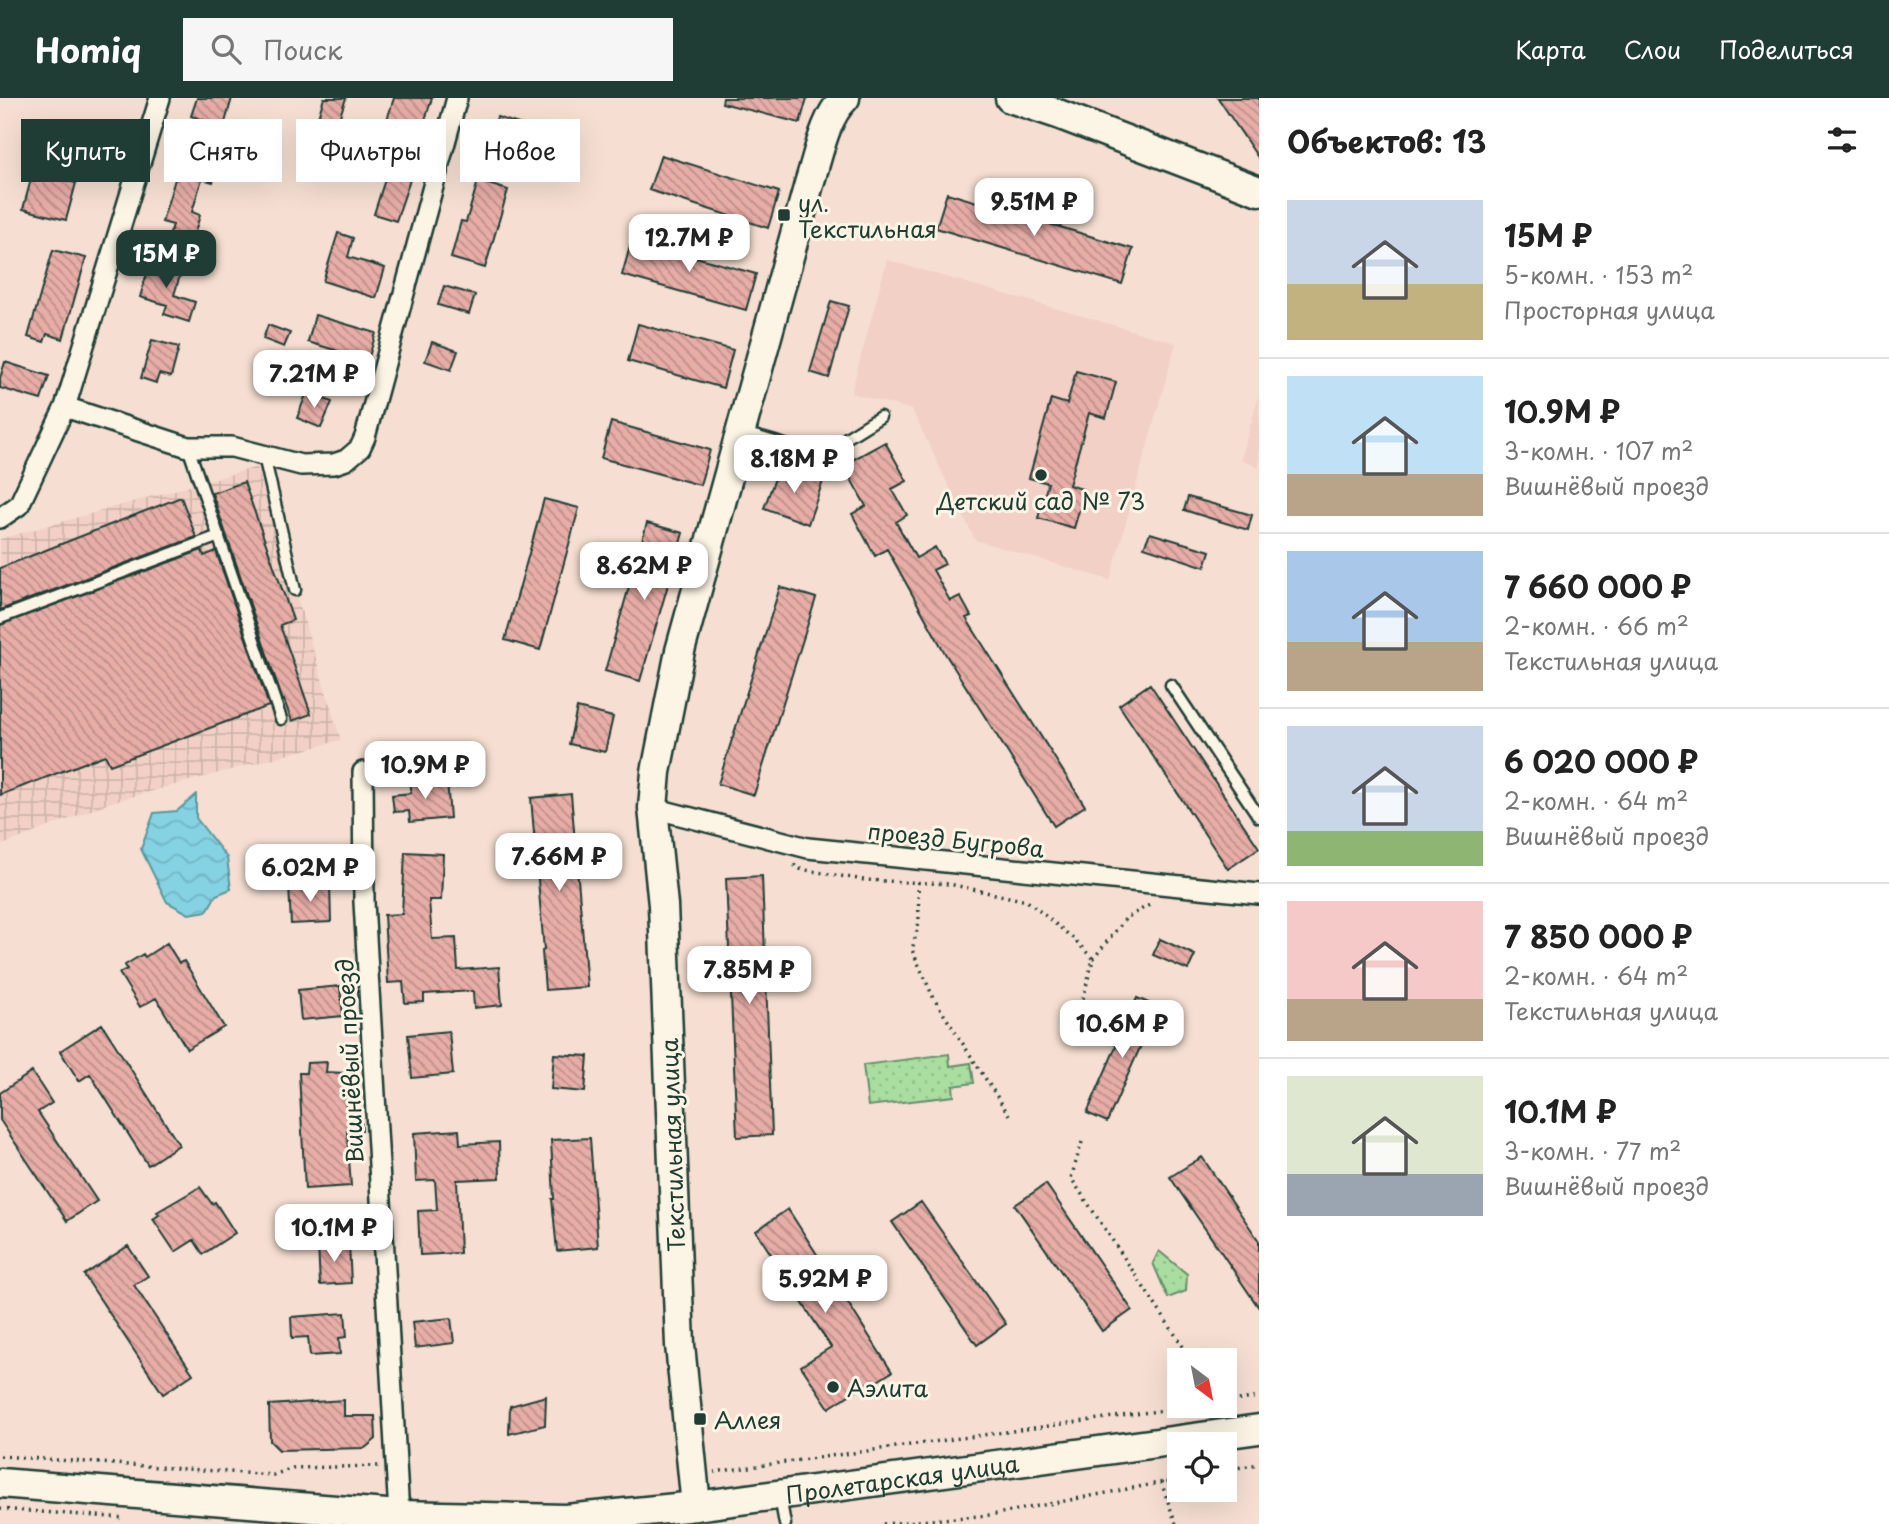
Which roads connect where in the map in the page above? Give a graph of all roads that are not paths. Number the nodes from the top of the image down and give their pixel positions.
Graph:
1 (160, 98) edge
2 (457, 98) edge
3 (845, 98) edge
4 (1010, 98) edge
5 (1259, 191) edge
6 (65, 407) junction
7 (880, 417) dead end
8 (740, 432) junction
9 (188, 447) junction
10 (264, 456) junction
11 (0, 518) edge
12 (219, 536) junction
13 (295, 590) dead end
14 (0, 618) edge
15 (1171, 685) dead end
16 (281, 719) dead end
17 (363, 772) dead end
18 (653, 808) junction
19 (1259, 817) edge
20 (1259, 894) edge
21 (1259, 1429) edge
22 (0, 1482) edge
23 (779, 1494) junction
24 (696, 1506) junction
25 (399, 1514) junction
26 (566, 1522) edge
27 (785, 1524) edge

1 - 6 street
2 - 10 street
3 - 8 street, Текстильная улица
4 - 5 street
6 - 9 street
6 - 11 street
7 - 8 lane
8 - 18 street, Текстильная улица
9 - 10 street
9 - 12 lane
10 - 13 lane
12 - 14 lane
12 - 16 lane
15 - 19 lane
17 - 25 street, Вишнёвый проезд
18 - 20 street, проезд Бугрова
18 - 24 street, Текстильная улица
21 - 23 street, Пролетарская улица
22 - 25 street, Пролетарская улица
23 - 24 street, Пролетарская улица
23 - 27 lane
24 - 26 street, Пролетарская улица
25 - 26 street, Пролетарская улица

